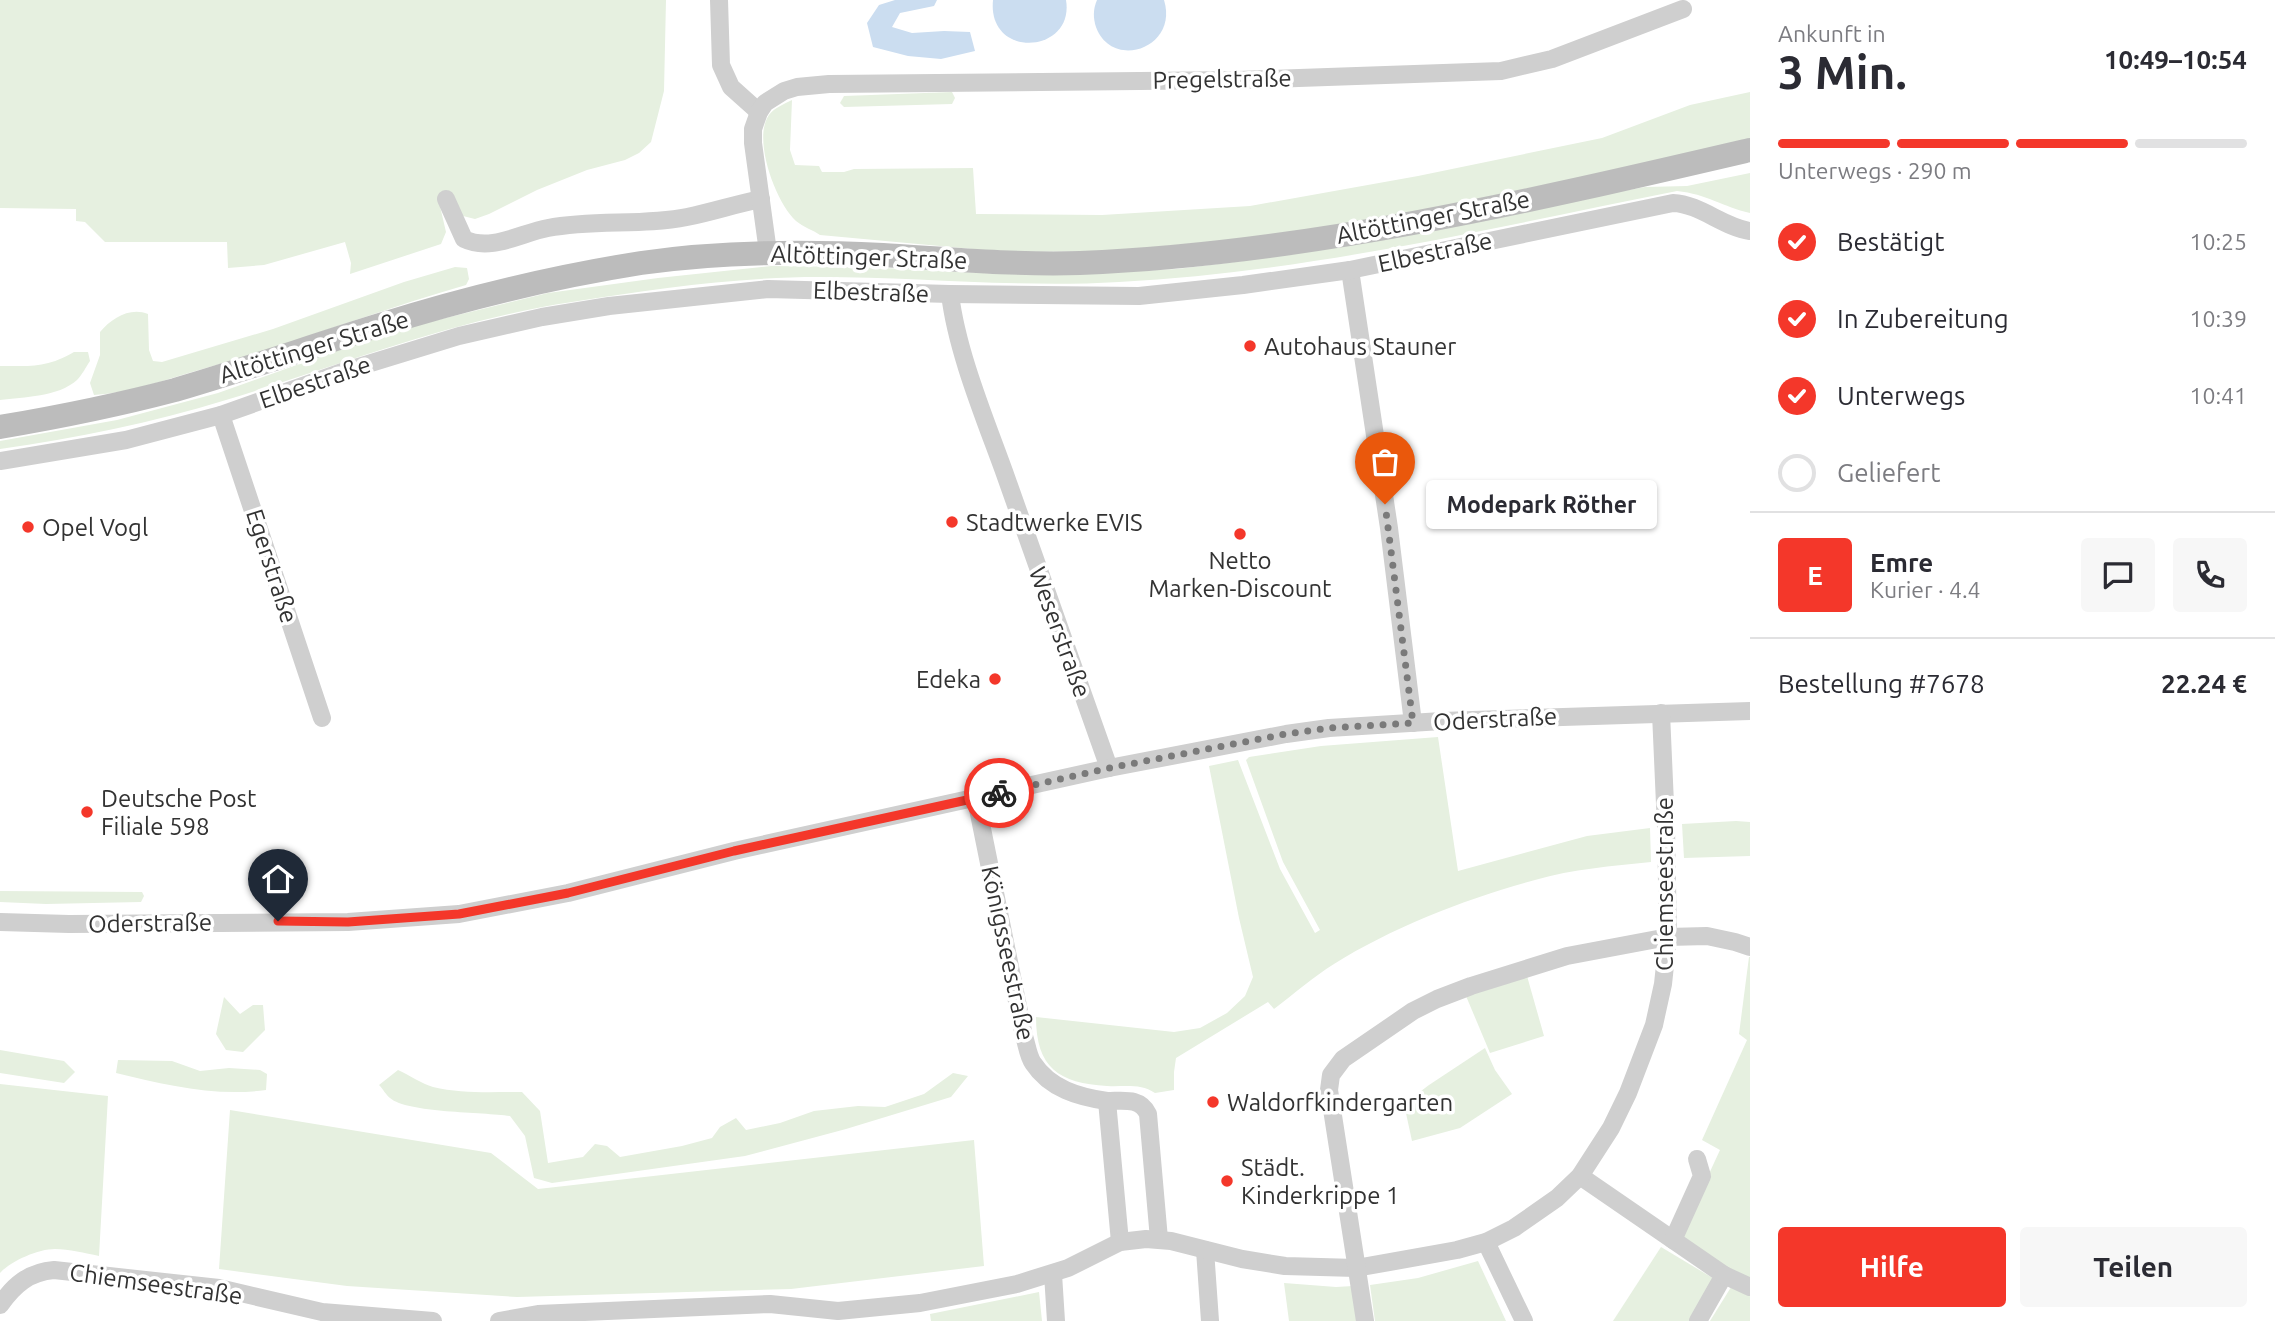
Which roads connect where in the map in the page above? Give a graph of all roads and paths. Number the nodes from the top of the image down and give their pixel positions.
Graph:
1 (719, 0) edge
2 (1683, 9) dead end
3 (759, 112) junction
4 (1750, 150) edge
5 (446, 199) dead end
6 (761, 199) junction
7 (1750, 231) edge
8 (768, 252) junction
9 (1350, 270) junction
10 (950, 294) junction
11 (221, 415) junction
12 (0, 427) edge
13 (0, 461) edge
14 (1750, 712) edge
15 (1661, 713) junction
16 (322, 718) dead end
17 (1413, 723) junction
18 (1109, 768) junction
19 (975, 799) junction
20 (0, 922) edge
21 (1668, 937) junction
22 (1750, 947) edge
23 (1107, 1101) junction
24 (1697, 1159) dead end
25 (1580, 1176) junction
26 (1159, 1239) junction
27 (1673, 1240) junction
28 (1120, 1242) junction
29 (1486, 1242) junction
30 (1205, 1250) junction
31 (1356, 1268) junction
32 (1053, 1274) junction
33 (1724, 1275) junction
34 (1750, 1287) edge
35 (3, 1292) edge
36 (433, 1321) edge
37 (499, 1321) edge
38 (1056, 1321) edge
39 (1210, 1321) edge
40 (1365, 1321) edge
41 (1524, 1321) edge
42 (1698, 1321) edge

1 - 3 street
2 - 3 street, Pregelstraße
3 - 6 street
4 - 8 main road, Altöttinger Straße
5 - 6 street
6 - 8 street
7 - 9 street, Elbestraße
8 - 12 main road, Altöttinger Straße
9 - 10 street, Elbestraße
9 - 17 street
10 - 11 street, Elbestraße
10 - 18 street, Weserstraße
11 - 13 street, Elbestraße
11 - 16 street, Egerstraße
14 - 15 street, Oderstraße
15 - 17 street, Oderstraße
15 - 21 street, Chiemseestraße
17 - 18 street, Oderstraße
18 - 19 street, Oderstraße
19 - 20 street, Oderstraße
19 - 23 street, Königsseestraße
21 - 22 street
21 - 25 street, Chiemseestraße
21 - 31 street
23 - 26 street, Königsseestraße
23 - 28 street
24 - 27 street
25 - 27 street
25 - 29 street, Chiemseestraße
26 - 28 street, Chiemseestraße
26 - 30 street, Chiemseestraße
27 - 33 street
28 - 32 street, Chiemseestraße
29 - 31 street, Chiemseestraße
29 - 41 street
30 - 31 street, Chiemseestraße
30 - 39 street
31 - 40 street
32 - 37 street, Chiemseestraße
32 - 38 street
33 - 34 street
33 - 42 street
35 - 36 street, Chiemseestraße

